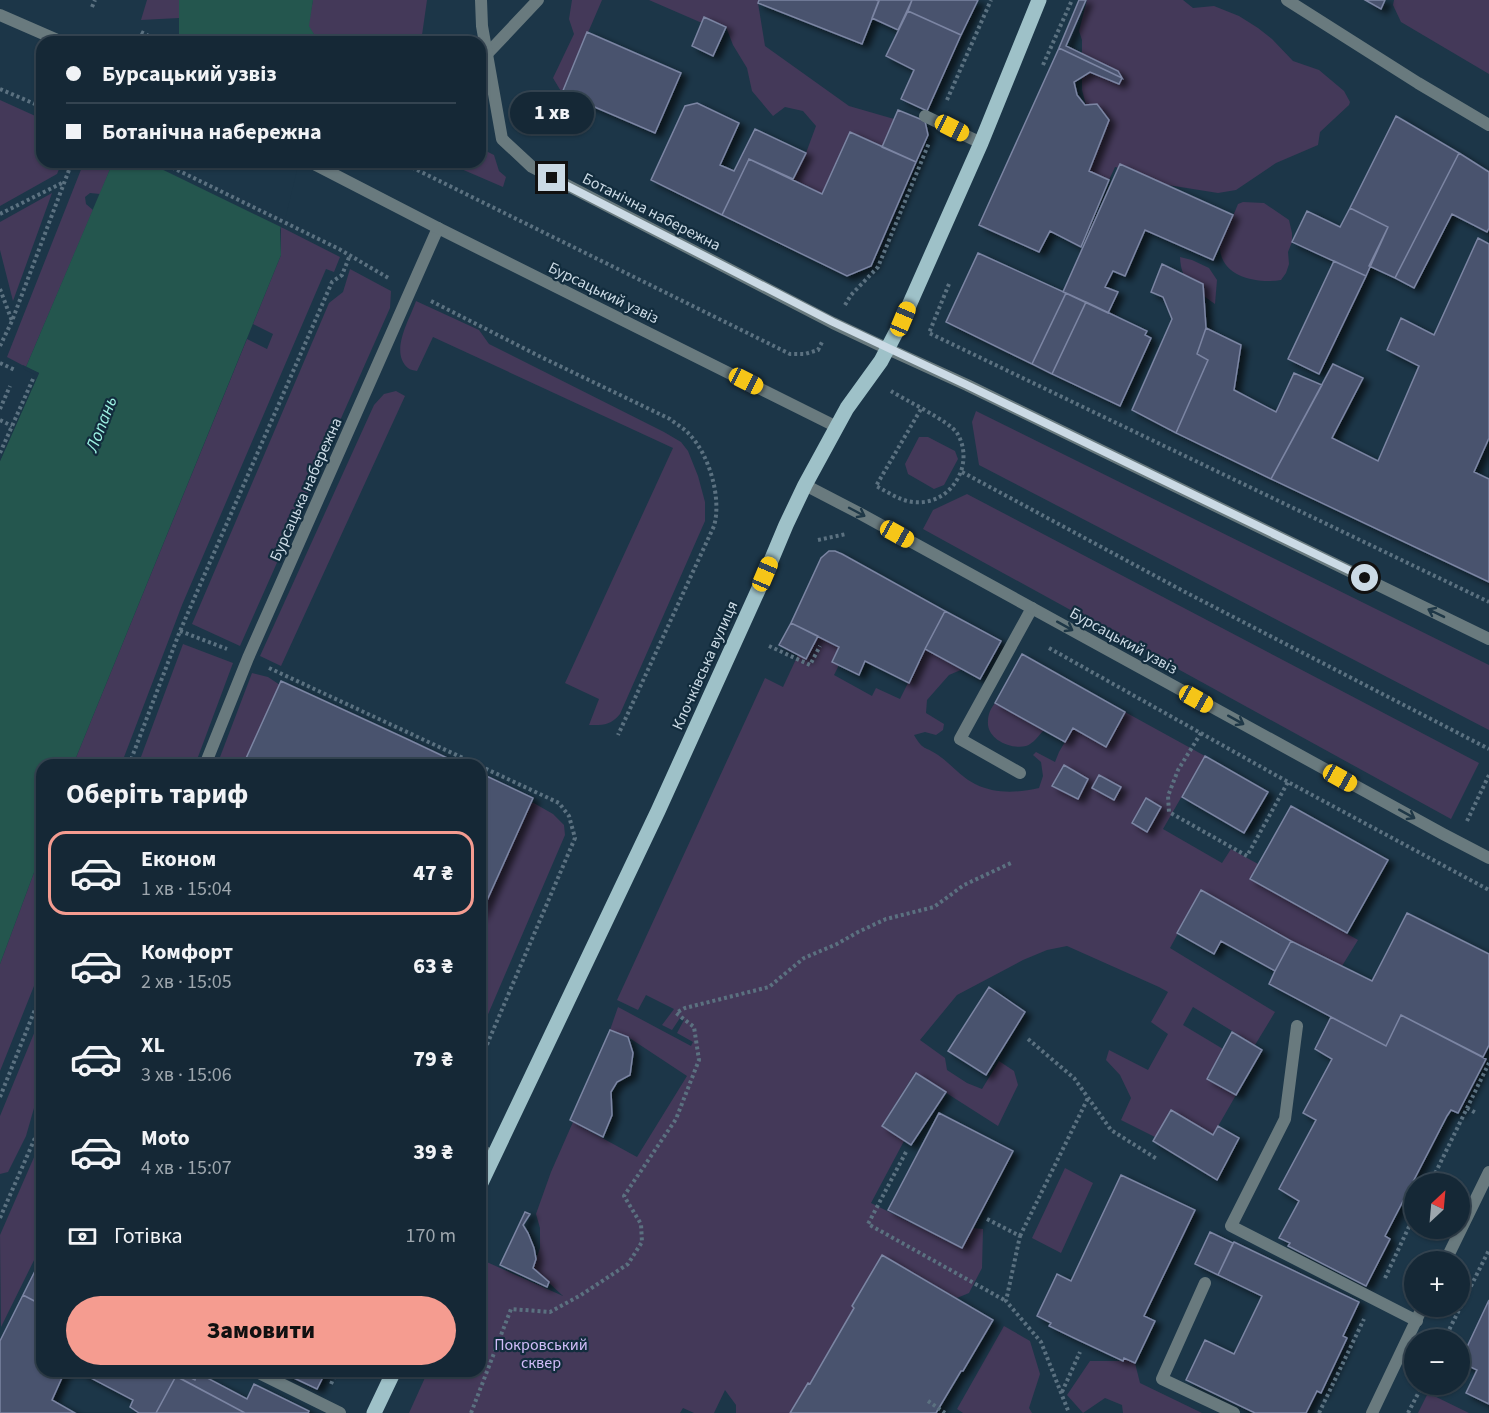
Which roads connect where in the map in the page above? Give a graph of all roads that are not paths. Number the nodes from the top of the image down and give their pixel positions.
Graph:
1 (481, 0) edge
2 (538, 0) edge
3 (1039, 0) edge
4 (1287, 0) edge
5 (0, 15) edge
6 (48, 36) edge
7 (484, 36) edge
8 (486, 48) edge
9 (487, 54) junction
10 (926, 116) dead end
11 (1489, 125) edge
12 (981, 143) junction
13 (322, 168) edge
14 (438, 228) junction
15 (888, 349) junction
16 (837, 427) junction
17 (805, 485) junction
18 (1032, 608) junction
19 (1489, 639) edge
20 (207, 759) edge
21 (1020, 773) dead end
22 (1489, 858) edge
23 (1297, 1026) dead end
24 (487, 1153) edge
25 (1489, 1172) edge
26 (1450, 1251) edge
27 (1205, 1283) dead end
28 (1419, 1317) edge
29 (1417, 1321) junction
30 (267, 1377) edge
31 (391, 1377) edge
32 (340, 1413) edge
33 (374, 1413) edge
34 (1234, 1413) edge
35 (1372, 1413) edge

1 - 7 street, Ботанічна набережна
2 - 9 street
3 - 12 main road, Клочківська вулиця
4 - 11 street
5 - 6 street
8 - 9 street, Ботанічна набережна
9 - 15 street, Ботанічна набережна
10 - 12 street
12 - 15 main road, Клочківська вулиця
13 - 14 street, Бурсацький узвіз
14 - 16 street, Бурсацький узвіз
14 - 20 street, Бурсацька набережна
15 - 16 main road, Клочківська вулиця
19 -> 15 street
16 - 17 main road, Клочківська вулиця
17 -> 18 street, Бурсацький узвіз
17 - 24 main road, Клочківська вулиця
18 - 21 street
18 -> 22 street, Бурсацький узвіз
23 - 29 street
25 - 26 street
27 - 34 street
28 - 29 street
29 - 35 street
30 - 32 street
31 - 33 main road

